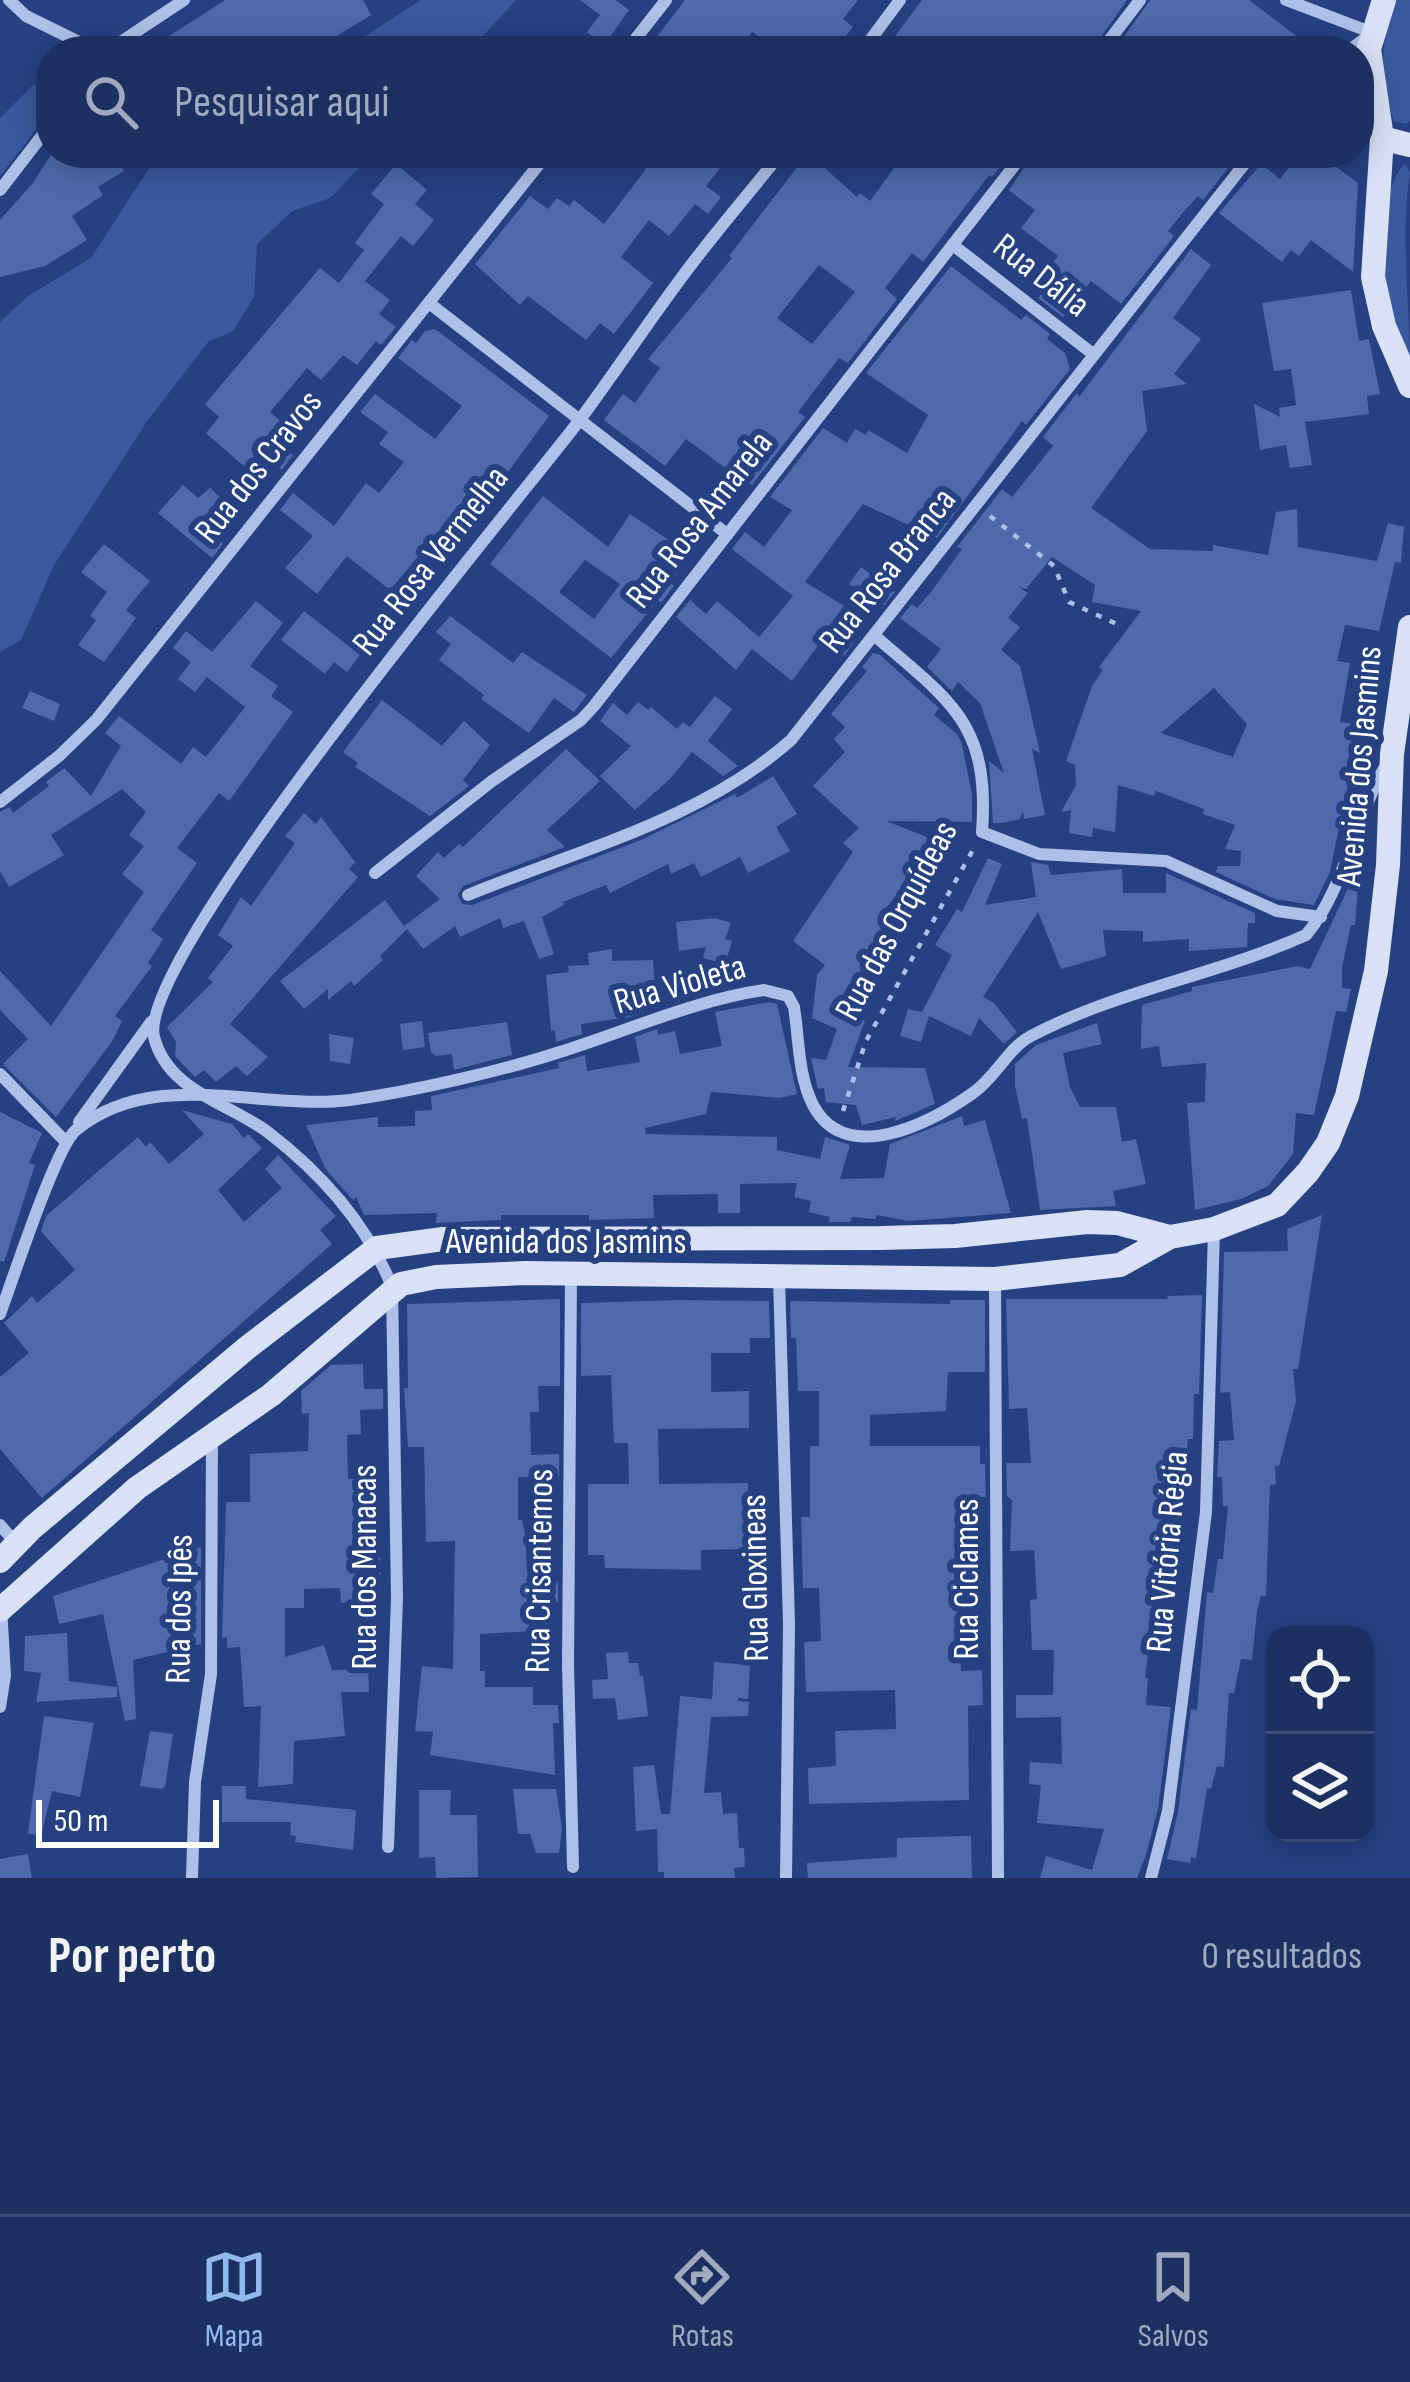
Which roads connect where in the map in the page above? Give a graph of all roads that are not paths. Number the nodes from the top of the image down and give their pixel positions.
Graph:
1 (9, 0) edge
2 (184, 0) edge
3 (666, 0) edge
4 (900, 0) edge
5 (1140, 0) edge
6 (1286, 0) edge
7 (1384, 0) edge
8 (1373, 33) junction
9 (67, 36) edge
10 (130, 36) edge
11 (638, 36) edge
12 (873, 36) edge
13 (1113, 36) edge
14 (1369, 36) edge
15 (1373, 36) edge
16 (1374, 89) edge
17 (1382, 138) junction
18 (36, 143) edge
19 (1410, 145) edge
20 (536, 168) edge
21 (769, 168) edge
22 (1012, 168) edge
23 (1241, 168) edge
24 (0, 190) edge
25 (952, 245) junction
26 (429, 303) junction
27 (1093, 354) junction
28 (1410, 386) edge
29 (580, 419) junction
30 (727, 534) junction
31 (1410, 627) edge
32 (875, 636) junction
33 (1392, 754) junction
34 (0, 802) edge
35 (375, 873) dead end
36 (468, 895) dead end
37 (1321, 917) junction
38 (152, 1021) junction
39 (0, 1074) edge
40 (201, 1095) junction
41 (68, 1137) junction
42 (1214, 1229) junction
43 (1170, 1237) junction
44 (376, 1248) junction
45 (571, 1275) junction
46 (779, 1278) junction
47 (995, 1279) junction
48 (392, 1288) junction
49 (0, 1314) edge
50 (212, 1436) junction
51 (5, 1543) edge
52 (0, 1608) edge
53 (0, 1707) edge
54 (388, 1847) dead end
55 (573, 1868) dead end
56 (192, 1878) edge
57 (786, 1878) edge
58 (998, 1878) edge
59 (1151, 1878) edge

1 - 9 street
2 - 10 street
3 - 11 street
4 - 12 street
5 - 13 street
6 - 8 street
7 - 8 street
8 - 14 street
8 - 15 street
16 - 17 street
17 - 19 street
17 - 28 street
18 - 24 street
20 - 26 street, Rua dos Cravos
21 - 29 street, Rua Rosa Vermelha
22 - 25 street, Rua Rosa Amarela
23 - 27 street, Rua Rosa Branca
25 - 27 street, Rua Dália
25 - 30 street, Rua Rosa Amarela
26 - 29 street
26 - 34 street, Rua dos Cravos
27 - 32 street, Rua Rosa Branca
29 - 30 street
29 - 38 street, Rua Rosa Vermelha
30 - 35 street, Rua Rosa Amarela
31 - 33 street, Avenida dos Jasmins
32 - 36 street, Rua Rosa Branca
32 - 37 street, Rua das Orquídeas
33 - 37 street
33 - 42 street, Avenida dos Jasmins
37 - 40 street, Rua Violeta
38 - 40 street
38 - 41 street, Rua Rosa Vermelha
39 - 41 street
40 - 41 street, Rua Violeta
40 - 44 street
41 - 49 street
42 - 43 street, Avenida dos Jasmins
42 - 59 street, Rua Vitória Régia
43 - 44 street, Avenida dos Jasmins
43 - 47 street, Avenida dos Jasmins
44 - 48 street
44 - 51 street
45 - 46 street, Avenida dos Jasmins
45 - 48 street, Avenida dos Jasmins
45 - 55 street, Rua Crisantemos
46 - 47 street, Avenida dos Jasmins
46 - 57 street, Rua Gloxineas
47 - 58 street, Rua Ciclames
48 - 50 street
48 - 54 street, Rua dos Manacas
50 - 52 street
50 - 56 street, Rua dos Ipês
52 - 53 street

